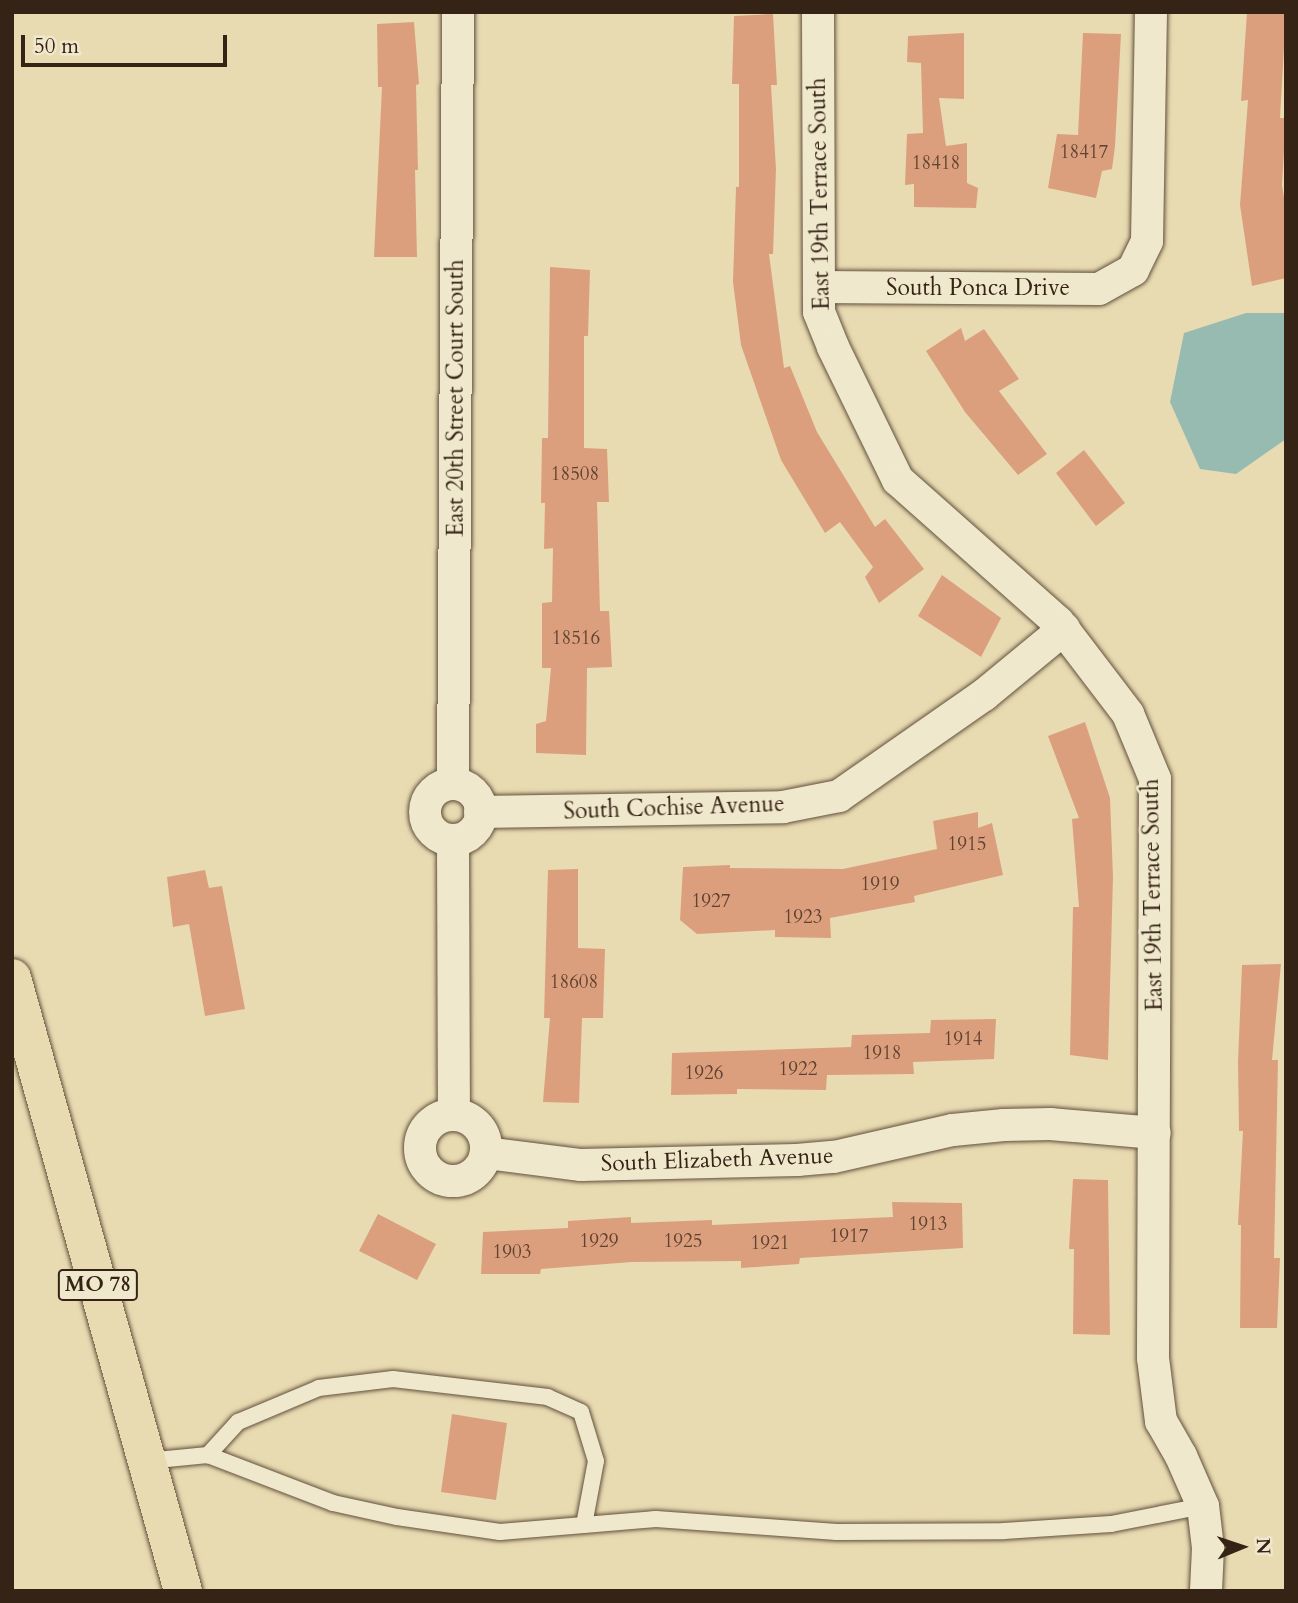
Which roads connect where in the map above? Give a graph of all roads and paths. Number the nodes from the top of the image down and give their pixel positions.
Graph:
1 (458, 12) edge
2 (818, 12) edge
3 (1151, 12) edge
4 (819, 287) junction
5 (1063, 629) junction
6 (453, 784) junction
7 (480, 812) junction
8 (453, 840) junction
9 (12, 978) edge
10 (454, 1115) junction
11 (1155, 1133) junction
12 (486, 1153) junction
13 (208, 1455) junction
14 (147, 1461) junction
15 (1203, 1506) junction
16 (584, 1525) junction
17 (184, 1591) edge
18 (1206, 1591) edge

1 - 6 street, East 20th Street Court South
2 - 4 street, East 19th Terrace South
3 - 4 street, South Ponca Drive
4 - 5 street, East 19th Terrace South
5 - 7 street, South Cochise Avenue
5 - 11 street, East 19th Terrace South
6 - 7 street
6 - 8 street
7 - 8 street
8 - 10 street
9 - 14 main road, MO 78
10 - 12 street
10 - 12 street
11 - 12 street, South Elizabeth Avenue
11 - 15 street, East 19th Terrace South
13 - 14 lane
13 - 16 lane
13 - 16 lane
14 - 17 main road, MO 78
15 - 16 lane
15 - 18 street, East 19th Terrace South

